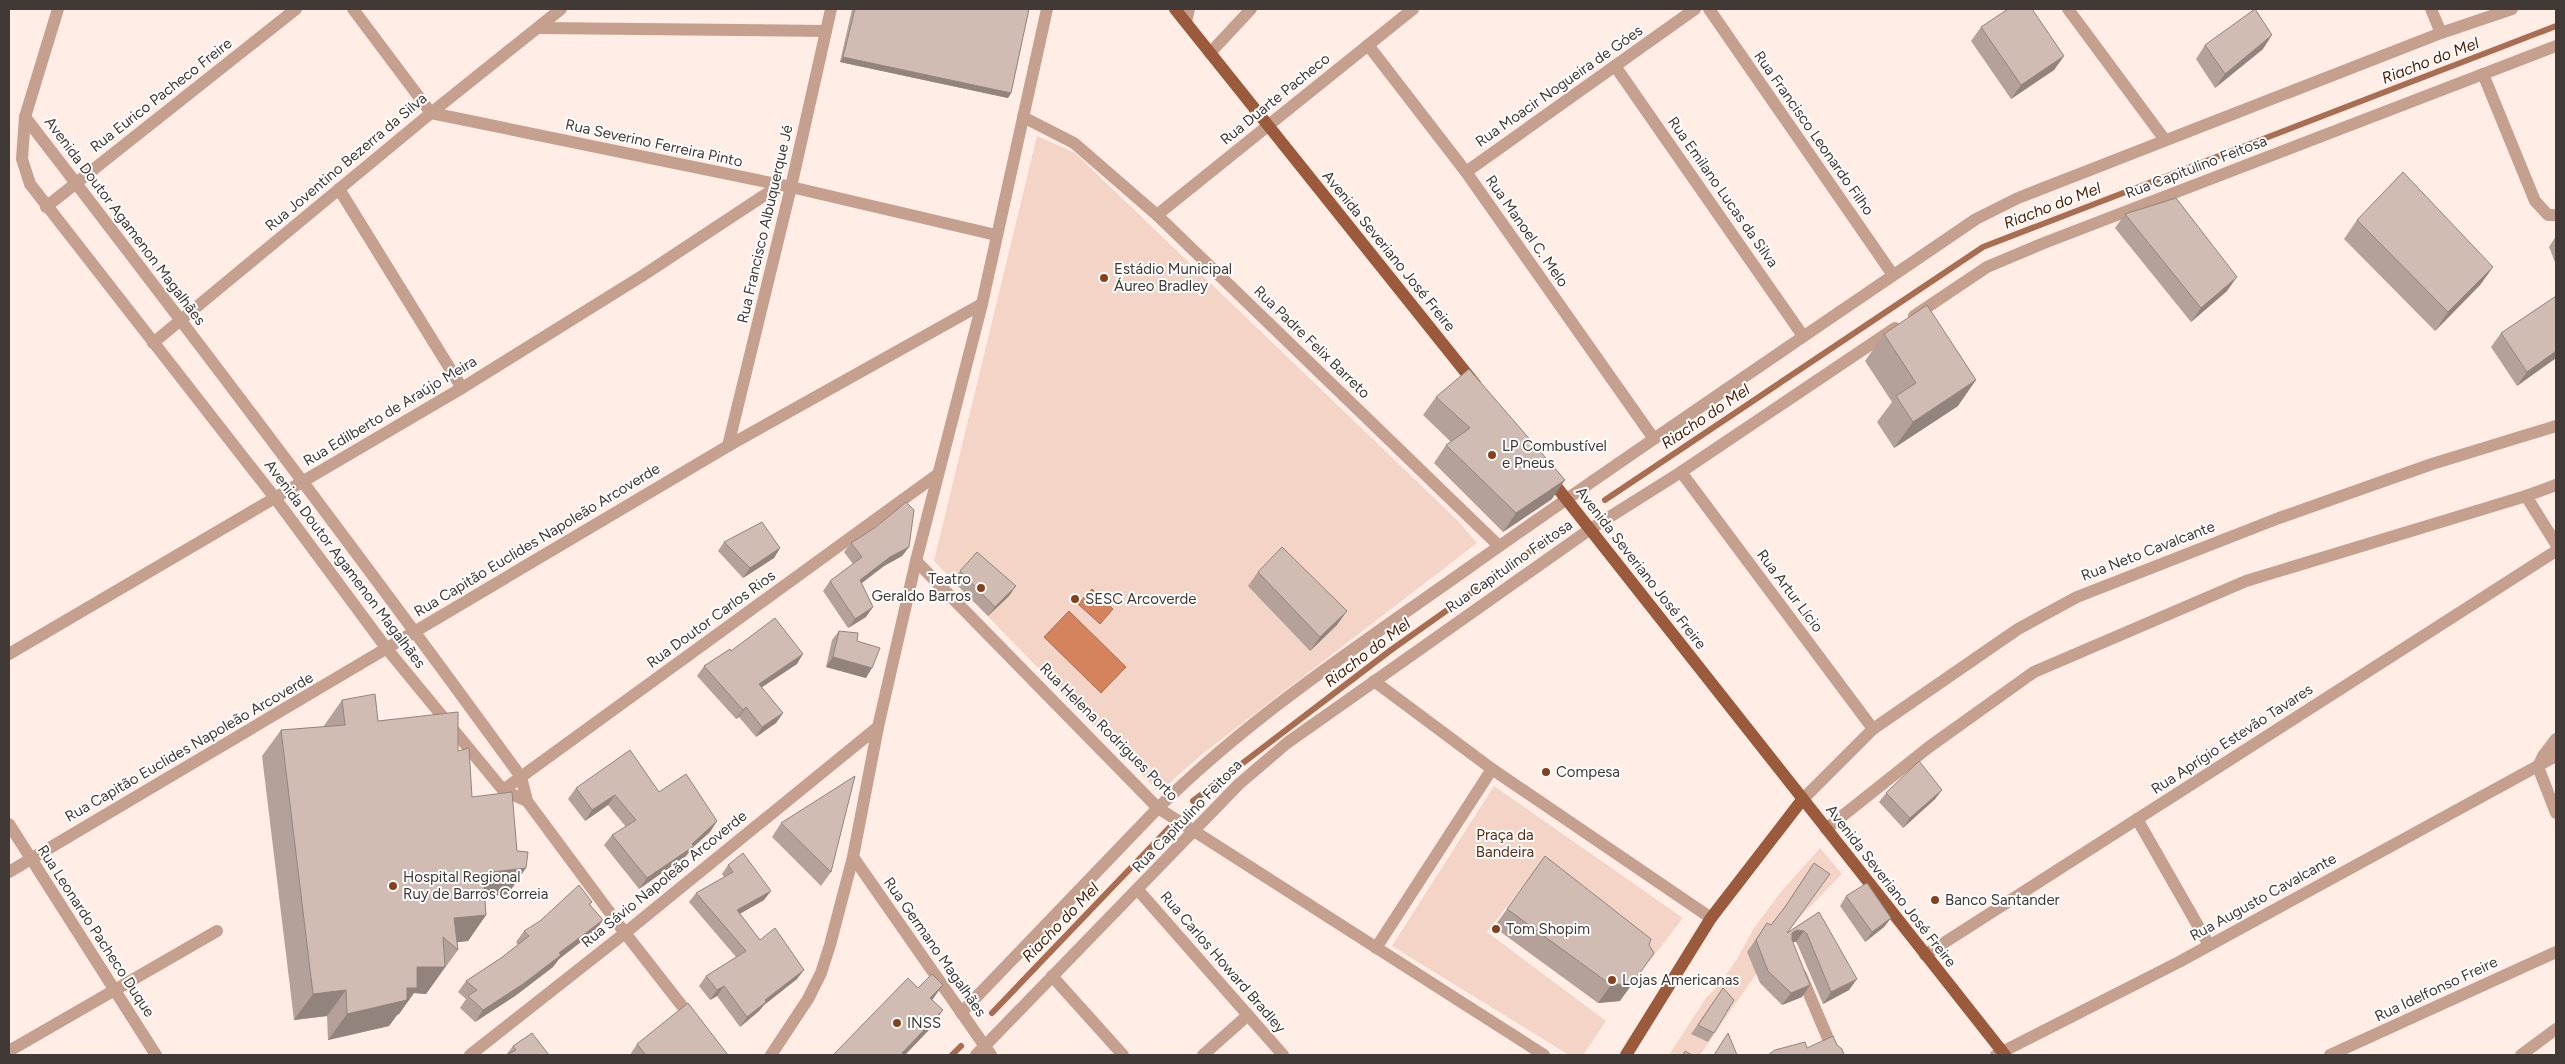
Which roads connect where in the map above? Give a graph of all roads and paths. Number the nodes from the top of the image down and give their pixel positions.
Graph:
1 (58, 9) edge
2 (296, 9) edge
3 (354, 9) edge
4 (562, 9) edge
5 (831, 9) edge
6 (1047, 9) edge
7 (1175, 9) edge
8 (1189, 9) edge
9 (1251, 9) edge
10 (1413, 9) edge
11 (1695, 9) edge
12 (1709, 9) edge
13 (2068, 9) edge
14 (2430, 9) edge
15 (2512, 9) edge
16 (1186, 22) junction
17 (538, 28) junction
18 (826, 31) junction
19 (2441, 33) junction
20 (1368, 45) junction
21 (2556, 46) edge
22 (1210, 53) junction
23 (1615, 66) junction
24 (2484, 74) junction
25 (431, 112) junction
26 (26, 117) junction
27 (1023, 117) junction
28 (1268, 124) junction
29 (2165, 140) junction
30 (1466, 172) junction
31 (76, 183) junction
32 (785, 186) junction
33 (339, 189) junction
34 (46, 207) junction
35 (1157, 214) junction
36 (2556, 215) edge
37 (996, 236) junction
38 (1893, 276) junction
39 (982, 304) junction
40 (182, 320) junction
41 (1803, 336) junction
42 (153, 343) junction
43 (462, 388) junction
44 (1486, 398) edge
45 (2556, 426) edge
46 (1654, 439) junction
47 (728, 446) junction
48 (1542, 468) edge
49 (1681, 472) junction
50 (938, 474) junction
51 (302, 482) junction
52 (2556, 485) edge
53 (2526, 496) junction
54 (275, 498) junction
55 (1567, 500) junction
56 (1589, 530) junction
57 (2556, 544) edge
58 (1499, 546) junction
59 (2556, 552) edge
60 (916, 562) junction
61 (415, 630) junction
62 (387, 649) junction
63 (9, 654) edge
64 (1374, 680) junction
65 (878, 726) junction
66 (1873, 729) junction
67 (2556, 739) edge
68 (2556, 756) edge
69 (2538, 767) junction
70 (1492, 769) junction
71 (521, 777) junction
72 (503, 790) junction
73 (1802, 800) junction
74 (527, 801) junction
75 (1158, 808) junction
76 (2556, 813) edge
77 (2137, 819) junction
78 (9, 824) edge
79 (1826, 829) junction
80 (1193, 832) junction
81 (853, 857) junction
82 (30, 859) junction
83 (9, 872) edge
84 (1138, 890) junction
85 (1711, 918) junction
86 (217, 932) dead end
87 (625, 933) junction
88 (2209, 945) junction
89 (1376, 948) junction
90 (2556, 952) edge
91 (1925, 955) junction
92 (1797, 964) edge
93 (1052, 976) junction
94 (116, 990) junction
95 (961, 1013) junction
96 (1248, 1015) junction
97 (2556, 1029) edge
98 (703, 1032) edge
99 (9, 1051) edge
100 (983, 1052) edge
101 (2001, 1054) edge
102 (156, 1055) edge
103 (470, 1055) edge
104 (771, 1055) edge
105 (1123, 1055) edge
106 (1203, 1055) edge
107 (1283, 1055) edge
108 (1544, 1055) edge
109 (1626, 1055) edge
110 (1835, 1055) edge
111 (2330, 1055) edge
112 (2521, 1055) edge

1 - 26 street
2 - 31 street, Rua Eurico Pacheco Freire
3 - 25 street
4 - 17 street, Rua Joventino Bezerra da Silva
5 - 18 street, Rua Francisco Albuquerque Jé
6 - 27 street
7 - 16 main road, Avenida Severiano José Freire
8 - 16 street
9 - 22 street
10 - 20 street, Rua Duarte Pacheco
11 - 23 street, Rua Moacir Nogueira de Góes
12 - 38 street, Rua Francisco Leonardo Filho
13 - 29 street
14 - 19 street
15 - 19 street, Rua Capitulino Feitosa
16 - 22 main road, Avenida Severiano José Freire
17 - 18 street
17 - 25 street, Rua Joventino Bezerra da Silva
18 - 32 street, Rua Francisco Albuquerque Jé
19 - 29 street, Rua Capitulino Feitosa
20 - 28 street, Rua Duarte Pacheco
20 - 30 street, Rua Manoel C. Melo
21 - 24 street, Rua Capitulino Feitosa
22 - 28 main road, Avenida Severiano José Freire
23 - 30 street, Rua Moacir Nogueira de Góes
23 - 41 street, Rua Emilano Lucas da Silva
24 - 36 street
24 - 49 street, Rua Capitulino Feitosa
25 - 32 street, Rua Severino Ferreira Pinto
25 - 33 street, Rua Joventino Bezerra da Silva
26 - 31 street, Avenida Doutor Agamenon Magalhães
26 - 34 street, Avenida Doutor Agamenon Magalhães
27 - 35 street, Rua Padre Felix Barreto
27 - 37 street
28 - 35 street, Rua Duarte Pacheco
28 - 44 main road, Avenida Severiano José Freire
29 - 38 street, Rua Capitulino Feitosa
30 - 46 street, Rua Manoel C. Melo
31 - 34 street, Rua Eurico Pacheco Freire
31 - 40 street, Avenida Doutor Agamenon Magalhães
32 - 37 street, Rua Severino Ferreira Pinto
32 - 43 street, Rua Edilberto de Araújo Meira
32 - 47 street, Rua Francisco Albuquerque Jé
33 - 40 street, Rua Joventino Bezerra da Silva
33 - 43 street
34 - 42 street, Avenida Doutor Agamenon Magalhães
35 - 58 street, Rua Padre Felix Barreto
37 - 39 street
38 - 41 street, Rua Capitulino Feitosa
39 - 47 street, Rua Capitão Euclides Napoleão Arcoverde
39 - 50 street
40 - 42 street, Rua Joventino Bezerra da Silva
40 - 51 street, Avenida Doutor Agamenon Magalhães
41 - 46 street, Rua Capitulino Feitosa
42 - 54 street, Avenida Doutor Agamenon Magalhães
43 - 51 street, Rua Edilberto de Araújo Meira
45 - 66 street, Rua Neto Cavalcante
46 - 55 street, Rua Capitulino Feitosa
47 - 61 street, Rua Capitão Euclides Napoleão Arcoverde
48 - 55 main road, Avenida Severiano José Freire
49 - 56 street, Rua Capitulino Feitosa
49 - 66 street, Rua Artur Lício
50 - 60 street
50 - 71 street, Rua Doutor Carlos Rios
51 - 54 street, Rua Edilberto de Araújo Meira
51 - 61 street, Avenida Doutor Agamenon Magalhães
52 - 53 street
53 - 57 street
53 - 79 street
54 - 62 street, Avenida Doutor Agamenon Magalhães
54 - 63 street, Rua Edilberto de Araújo Meira
55 - 56 main road, Avenida Severiano José Freire
55 - 58 street, Rua Capitulino Feitosa
56 - 64 street, Rua Capitulino Feitosa
56 - 73 main road, Avenida Severiano José Freire
58 - 75 street, Rua Capitulino Feitosa
59 - 77 street, Rua Aprígio Estevão Tavares
60 - 65 street
60 - 75 street, Rua Helena Rodrigues Porto
61 - 62 street, Rua Capitão Euclides Napoleão Arcoverde
61 - 71 street, Avenida Doutor Agamenon Magalhães
62 - 72 street, Avenida Doutor Agamenon Magalhães
62 - 82 street, Rua Capitão Euclides Napoleão Arcoverde
64 - 70 street
64 - 80 street, Rua Capitulino Feitosa
65 - 81 street
65 - 87 street, Rua Sávio Napoleão Arcoverde
66 - 73 street, Rua Neto Cavalcante
67 - 69 street
68 - 69 street, Rua Augusto Cavalcante
69 - 76 street
69 - 88 street, Rua Augusto Cavalcante
70 - 85 street
70 - 89 street
71 - 72 street, Rua Doutor Carlos Rios
71 - 74 street, Avenida Doutor Agamenon Magalhães
72 - 74 street, Avenida Doutor Agamenon Magalhães
73 - 79 main road, Avenida Severiano José Freire
73 - 85 main road
74 - 87 street, Avenida Doutor Agamenon Magalhães
75 - 80 street, Rua Helena Rodrigues Porto
75 - 95 street, Rua Capitulino Feitosa
77 - 88 street
77 - 91 street, Rua Aprígio Estevão Tavares
78 - 82 street, Rua Leonardo Pacheco Duque
79 - 91 main road, Avenida Severiano José Freire
80 - 84 street, Rua Capitulino Feitosa
80 - 89 street, Rua Helena Rodrigues Porto
81 - 95 street, Rua Germano Magalhães
81 - 104 street
82 - 83 street, Rua Capitão Euclides Napoleão Arcoverde
82 - 94 street, Rua Leonardo Pacheco Duque
84 - 93 street, Rua Capitulino Feitosa
84 - 96 street, Rua Carlos Howard Bradley
85 - 109 main road
86 - 94 street
87 - 98 street, Avenida Doutor Agamenon Magalhães
87 - 103 street, Rua Sávio Napoleão Arcoverde
88 - 101 street, Rua Augusto Cavalcante
89 - 108 street
90 - 111 street, Rua Idelfonso Freire
91 - 101 main road, Avenida Severiano José Freire
92 - 110 street
93 - 100 street, Rua Capitulino Feitosa
93 - 105 street
94 - 99 street
94 - 102 street, Rua Leonardo Pacheco Duque
95 - 100 street, Rua Germano Magalhães
96 - 106 street
96 - 107 street, Rua Carlos Howard Bradley
97 - 112 street

